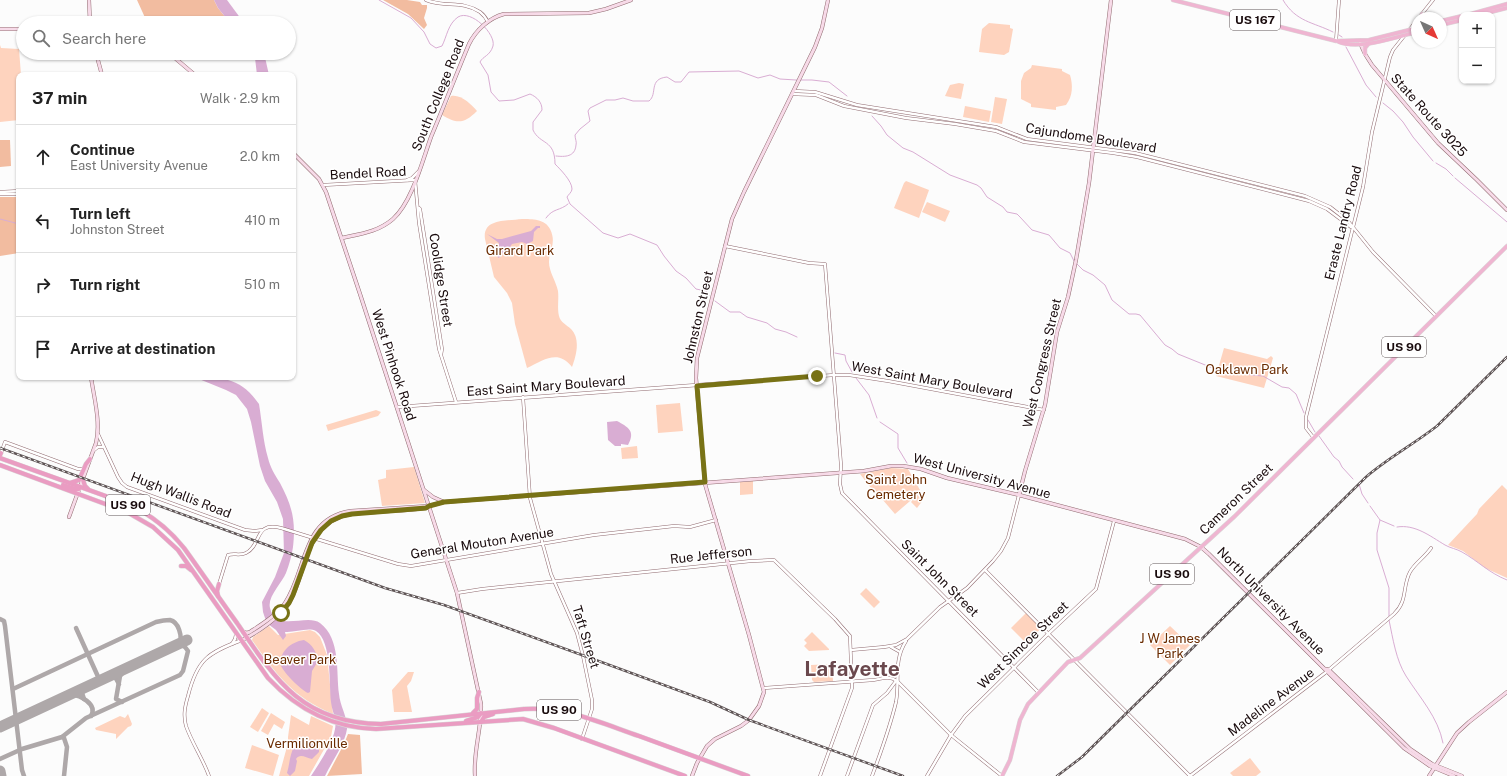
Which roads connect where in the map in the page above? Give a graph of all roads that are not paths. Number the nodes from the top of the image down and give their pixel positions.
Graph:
1 (89, 0) edge
2 (426, 0) edge
3 (631, 0) edge
4 (828, 0) edge
5 (1173, 0) edge
6 (1339, 0) edge
7 (1433, 0) edge
8 (1112, 1) edge
9 (1507, 4) edge
10 (1507, 8) edge
11 (1424, 12) edge
12 (1477, 12) edge
13 (1491, 12) edge
14 (90, 16) edge
15 (1459, 17) edge
16 (1447, 20) edge
17 (1459, 21) edge
18 (487, 23) junction
19 (1447, 24) edge
20 (0, 29) edge
21 (16, 29) edge
22 (1409, 30) joint
23 (1411, 34) edge
24 (1406, 35) junction
25 (1336, 41) junction
26 (1360, 42) junction
27 (1369, 43) junction
28 (1365, 54) junction
29 (98, 60) edge
30 (177, 60) edge
31 (101, 72) edge
32 (191, 72) edge
33 (1384, 80) junction
34 (793, 93) junction
35 (853, 104) junction
36 (852, 108) junction
37 (900, 112) junction
38 (899, 117) junction
39 (1048, 141) junction
40 (1028, 143) junction
41 (1093, 149) junction
42 (296, 157) edge
43 (419, 170) junction
44 (415, 180) junction
45 (406, 181) junction
46 (323, 185) junction
47 (16, 192) edge
48 (0, 193) edge
49 (409, 196) junction
50 (417, 198) junction
51 (1507, 210) edge
52 (1352, 227) junction
53 (342, 238) junction
54 (725, 246) junction
55 (1507, 246) edge
56 (1436, 316) junction
57 (834, 375) junction
58 (91, 380) edge
59 (697, 386) junction
60 (523, 397) junction
61 (456, 402) junction
62 (397, 407) junction
63 (1044, 410) junction
64 (98, 434) junction
65 (1314, 437) junction
66 (104, 449) junction
67 (93, 451) junction
68 (0, 453) edge
69 (0, 458) edge
70 (90, 459) junction
71 (0, 465) edge
72 (81, 471) junction
73 (841, 473) junction
74 (83, 480) junction
75 (705, 482) junction
76 (68, 483) junction
77 (79, 490) junction
78 (424, 490) junction
79 (100, 494) junction
80 (1019, 495) junction
81 (530, 496) junction
82 (444, 502) junction
83 (429, 506) junction
84 (68, 517) dead end
85 (716, 520) junction
86 (1114, 521) junction
87 (263, 530) junction
88 (254, 531) junction
89 (258, 536) junction
90 (313, 538) junction
91 (543, 544) junction
92 (1202, 547) junction
93 (1431, 548) dead end
94 (446, 560) junction
95 (187, 562) junction
96 (728, 564) junction
97 (195, 565) junction
98 (190, 567) junction
99 (985, 570) junction
100 (198, 578) junction
101 (555, 582) junction
102 (219, 584) junction
103 (211, 586) junction
104 (457, 593) junction
105 (221, 601) junction
106 (948, 601) junction
107 (262, 625) junction
108 (235, 631) junction
109 (242, 632) junction
110 (1048, 634) junction
111 (247, 638) junction
112 (908, 639) junction
113 (242, 640) junction
114 (231, 645) junction
115 (884, 647) junction
116 (850, 650) junction
117 (900, 652) junction
118 (1074, 660) junction
119 (1014, 667) junction
120 (1328, 670) junction
121 (897, 681) junction
122 (852, 682) junction
123 (764, 688) junction
124 (479, 692) junction
125 (1038, 692) junction
126 (1507, 692) edge
127 (500, 711) junction
128 (481, 713) junction
129 (473, 714) junction
130 (589, 718) junction
131 (480, 722) junction
132 (463, 723) junction
133 (951, 735) junction
134 (582, 738) junction
135 (700, 758) junction
136 (1434, 767) junction
137 (209, 776) edge
138 (475, 776) edge
139 (685, 776) edge
140 (692, 776) edge
141 (748, 776) edge
142 (820, 776) edge
143 (847, 776) edge
144 (872, 776) edge
145 (927, 776) edge
146 (1002, 776) edge
147 (1190, 776) edge
148 (1429, 776) edge
149 (1454, 776) edge
150 (1462, 776) edge

1 - 14 main road
2 - 18 street
3 - 18 main road, South College Road
4 - 34 main road, Johnston Street
5 - 25 main road, US 167
6 - 25 street
7 - 11 street
8 - 41 main road, West Congress Street
9 - 12 main road
10 - 13 main road
15 - 16 main road
17 - 19 main road
18 - 43 main road, South College Road
20 - 21 main road
22 - 24 street, Eraste Landry Road
22 - 26 main road, US 167
23 - 24 main road, US 167
24 - 27 main road, US 167
24 - 33 street, Eraste Landry Road
25 - 26 main road, US 167
25 - 26 main road, US 167
26 - 27 main road, US 167
26 - 28 main road, State Route 3025
27 - 28 main road
28 - 33 main road, State Route 3025
29 - 31 main road
30 - 32 main road
33 - 51 main road, State Route 3025
33 - 52 street, Eraste Landry Road
34 - 35 street, Cajundome Boulevard
34 - 36 street, Cajundome Boulevard
34 - 54 main road, Johnston Street
35 - 36 street
35 - 37 street, Cajundome Boulevard
36 - 38 street, Cajundome Boulevard
37 - 38 street
37 - 39 street, Cajundome Boulevard
38 - 40 street, Cajundome Boulevard
39 - 40 street
39 - 41 street, Cajundome Boulevard
40 - 41 street, Cajundome Boulevard
41 - 52 street, Cajundome Boulevard
41 - 63 main road, West Congress Street
42 - 46 main road, West Pinhook Road
43 - 44 main road, South College Road
43 - 45 street
44 - 45 street, Bendel Road
44 - 49 main road, South College Road
44 - 50 street, Coolidge Street
45 - 46 street, Bendel Road
46 - 53 main road, West Pinhook Road
47 - 48 street
49 - 50 street
49 - 53 main road, South College Road
50 - 61 street, Coolidge Street
52 - 56 street, Cajundome Boulevard
52 - 65 street, Eraste Landry Road
53 - 62 main road, West Pinhook Road
54 - 57 street, Saint John Street
54 - 59 main road, Johnston Street
55 - 56 main road, Cameron Street / US 90
56 - 65 main road, Cameron Street / US 90
57 - 59 street, West Saint Mary Boulevard
57 - 63 street, West Saint Mary Boulevard
57 - 73 street, Saint John Street
58 - 64 main road
59 - 60 street, East Saint Mary Boulevard
59 - 75 main road, Johnston Street
60 - 61 street, East Saint Mary Boulevard
60 - 81 street, Taft Street
61 - 62 street, East Saint Mary Boulevard
62 - 78 main road, West Pinhook Road
63 - 80 main road, West Congress Street
64 - 66 street, Hugh Wallis Road
64 - 67 main road
65 - 92 main road, Cameron Street / US 90
66 - 67 street
66 - 88 street, Hugh Wallis Road
67 - 70 main road
68 - 72 street
69 - 76 highway, US 90
70 - 72 highway
70 - 74 main road
71 - 77 highway, US 90
72 - 76 highway
73 - 75 main road, West University Avenue
73 - 80 main road, West University Avenue
73 - 106 street, Saint John Street
74 - 77 main road
74 - 79 highway
75 - 81 main road, West University Avenue
75 - 85 main road, Johnston Street
76 - 77 highway, US 90
77 - 79 highway, US 90
77 - 84 main road
77 - 95 highway, US 90
78 - 82 main road
78 - 83 main road, West Pinhook Road
79 - 97 highway, US 90
80 - 86 main road, West University Avenue
80 - 99 street, West Congress Street
81 - 82 main road, West University Avenue
81 - 91 street, Taft Street
82 - 83 main road, West University Avenue
83 - 90 main road, West University Avenue
83 - 94 main road, West Pinhook Road
85 - 91 street, General Mouton Avenue
85 - 96 main road, Johnston Street
86 - 92 main road, West University Avenue
86 - 110 street, West Simcoe Street
87 - 88 street, Hugh Wallis Road
87 - 89 street
87 - 90 street, General Mouton Avenue
88 - 89 street
89 - 102 street
90 - 94 street, General Mouton Avenue
90 - 107 main road
91 - 94 street, General Mouton Avenue
91 - 101 street, Taft Street
92 - 118 main road, Cameron Street / US 90
92 - 120 main road, North University Avenue
93 - 120 street, Madeline Avenue
94 - 104 main road, West Pinhook Road
95 - 97 highway
95 - 98 highway, US 90
95 - 100 highway
96 - 101 street, Rue Jefferson
96 - 116 street, Rue Jefferson
96 - 123 main road, Johnston Street
97 - 98 highway
97 - 103 highway, US 90
98 - 100 highway, US 90
99 - 106 street, West Congress Street
99 - 110 street
100 - 108 highway, US 90
101 - 104 street, Rue Jefferson
101 - 130 street, Taft Street
102 - 103 highway
102 - 105 highway
103 - 105 highway, US 90
104 - 124 main road, West Pinhook Road
105 - 109 highway, US 90
106 - 112 street, West Congress Street
106 - 119 street, Saint John Street
107 - 109 main road
107 - 111 main road
108 - 113 highway, US 90
108 - 114 street
109 - 111 highway, US 90
110 - 118 street
110 - 119 street, West Simcoe Street
111 - 113 main road
111 - 129 highway, US 90
112 - 115 street, West Congress Street
112 - 117 street
113 - 114 street
113 - 132 highway, US 90
114 - 137 street
115 - 116 street
115 - 117 street
116 - 122 street, Rue Jefferson
117 - 121 street
118 - 125 main road, Cameron Street / US 90
118 - 147 street
119 - 125 street, Saint John Street
119 - 133 street, West Simcoe Street
120 - 136 main road, North University Avenue
120 - 147 street, Madeline Avenue
121 - 122 street
121 - 133 street
121 - 143 street
121 - 144 street
122 - 123 street
122 - 142 street, Rue Jefferson
123 - 135 main road
124 - 128 main road, West Pinhook Road
124 - 129 highway
125 - 146 main road, Cameron Street / US 90
126 - 136 main road
127 - 128 highway, US 90
127 - 130 highway, US 90
127 - 131 highway
128 - 129 highway, US 90
128 - 131 main road, West Pinhook Road
128 - 132 highway
130 - 134 street, Taft Street
130 - 135 highway, US 90
131 - 132 highway, US 90
131 - 134 highway, US 90
131 - 138 main road, West Pinhook Road
133 - 145 street, West Simcoe Street
133 - 146 street
134 - 139 highway, US 90
135 - 140 main road
135 - 141 highway, US 90
136 - 148 main road
136 - 149 main road, North University Avenue
136 - 150 main road, North University Avenue

